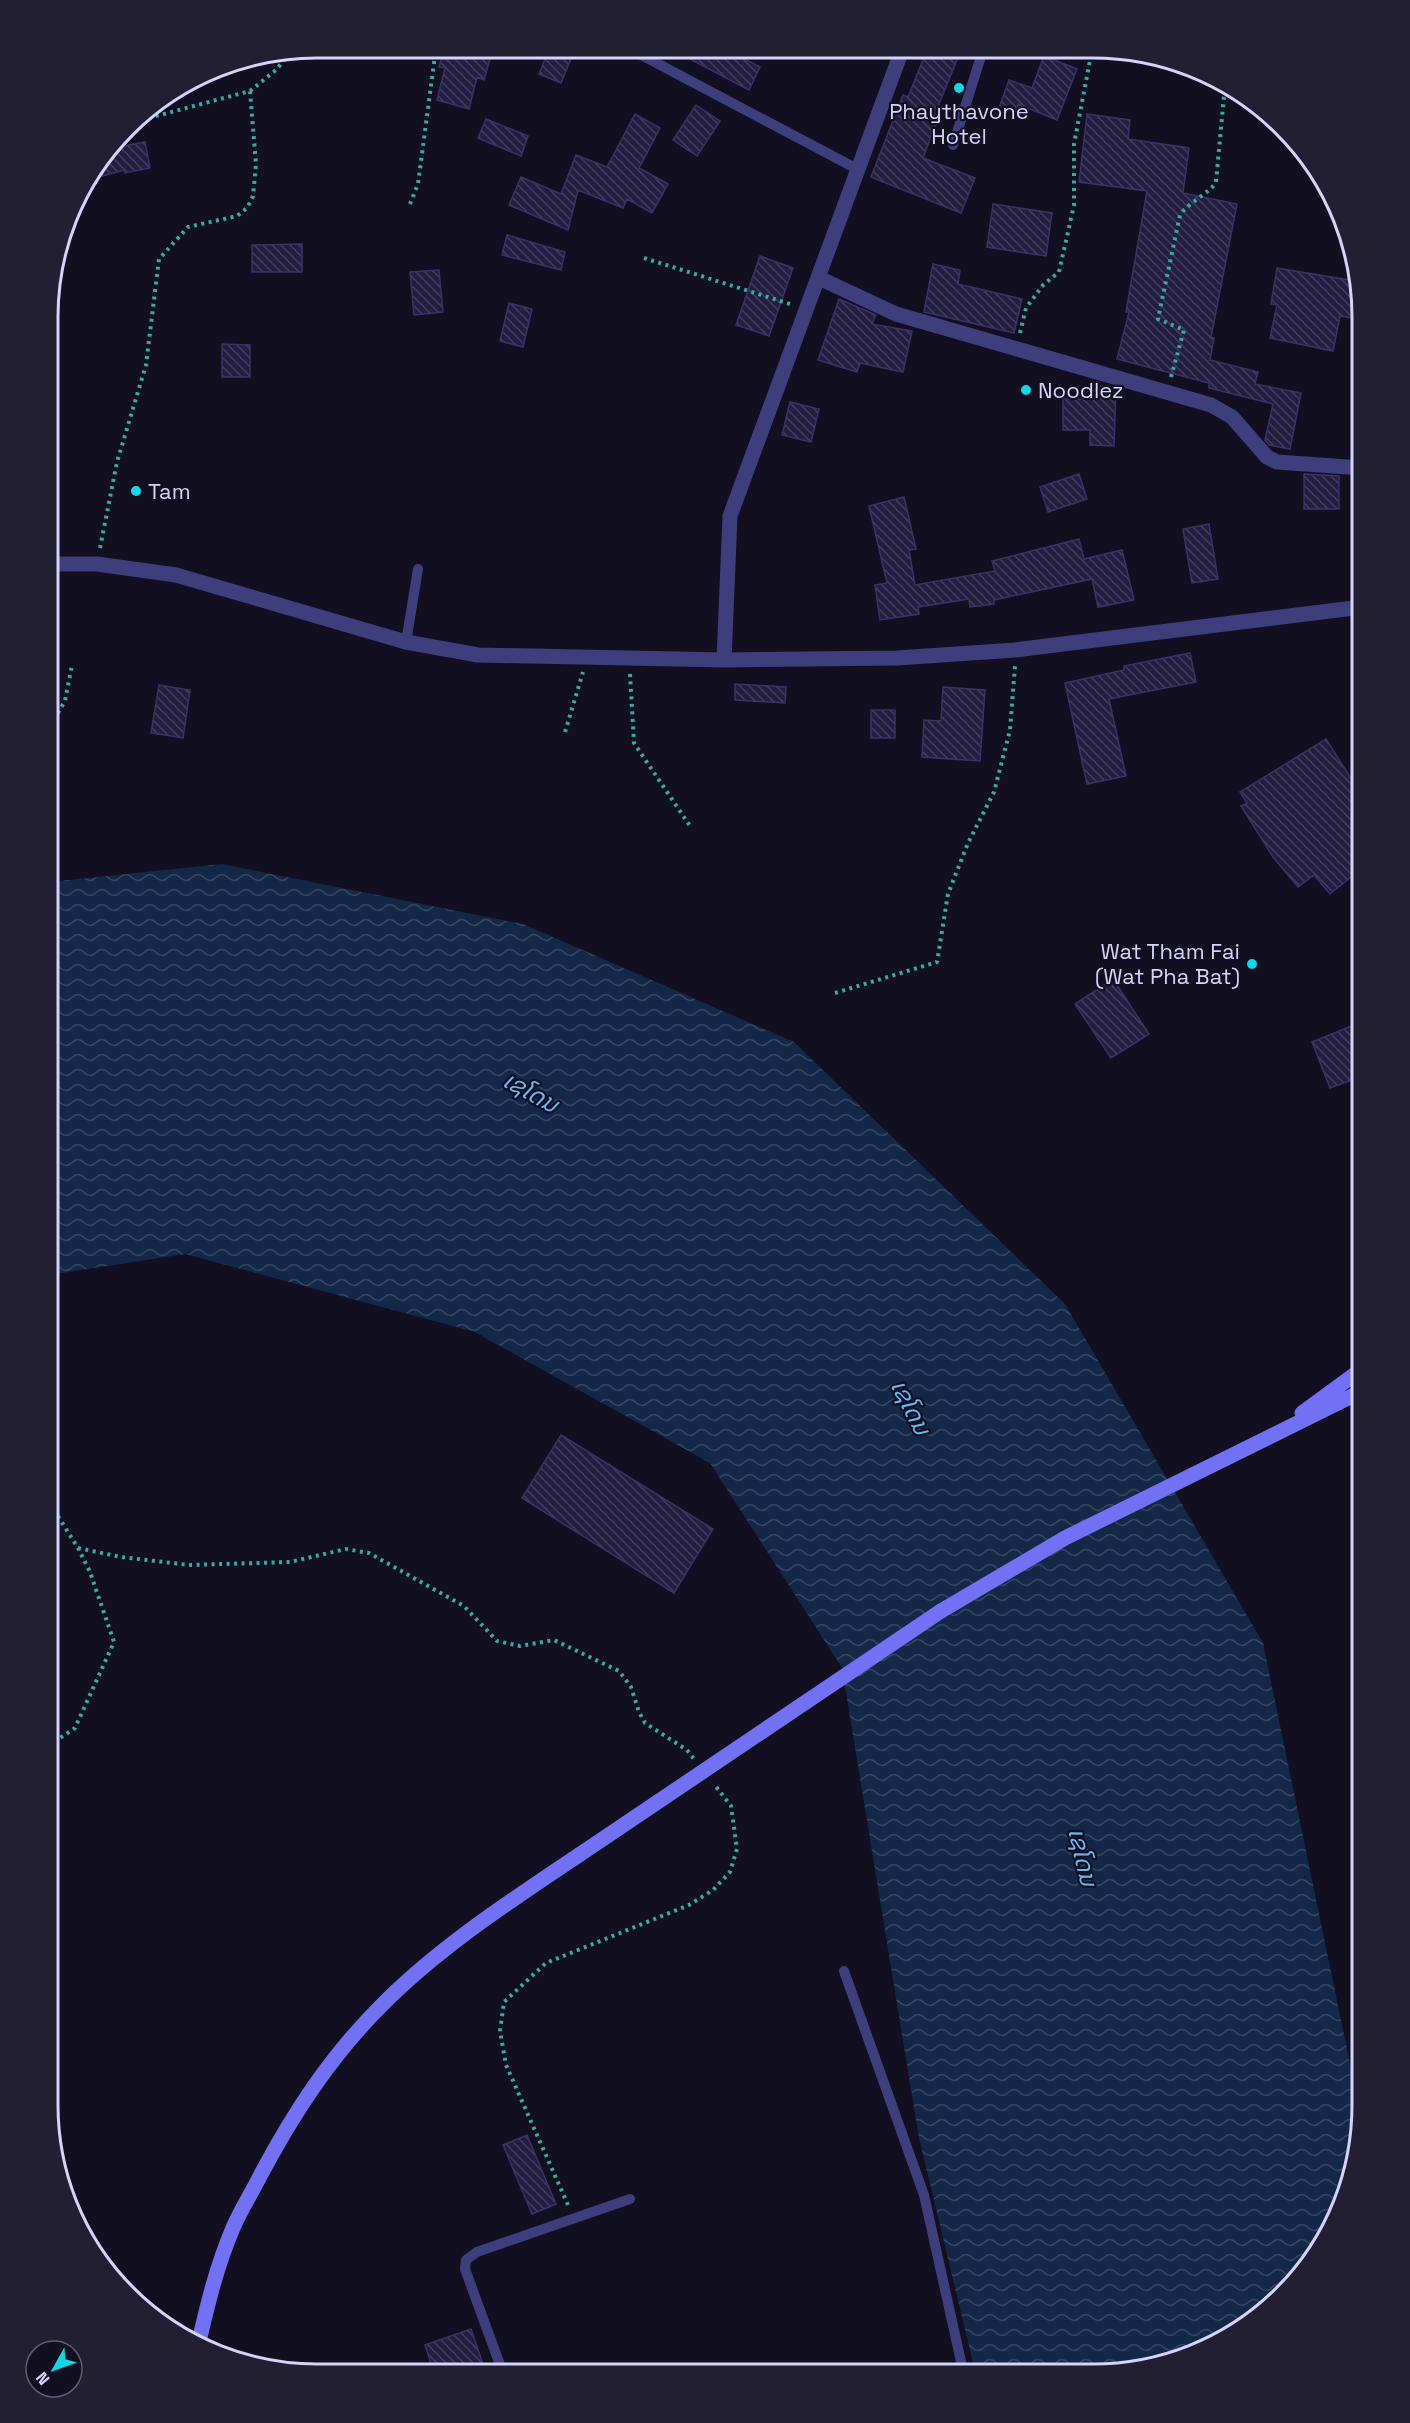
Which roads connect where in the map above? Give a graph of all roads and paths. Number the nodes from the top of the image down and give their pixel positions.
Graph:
1 (435, 58) edge
2 (647, 58) edge
3 (899, 58) edge
4 (980, 58) edge
5 (1090, 58) edge
6 (283, 61) edge
7 (250, 91) junction
8 (1224, 94) edge
9 (155, 116) edge
10 (952, 145) dead end
11 (859, 171) junction
12 (410, 204) dead end
13 (644, 258) dead end
14 (819, 278) junction
15 (806, 309) junction
16 (1016, 351) junction
17 (1166, 390) junction
18 (1352, 467) edge
19 (58, 564) edge
20 (97, 564) junction
21 (418, 568) dead end
22 (1352, 608) edge
23 (406, 642) junction
24 (1015, 650) junction
25 (588, 657) junction
26 (629, 658) junction
27 (724, 660) junction
28 (72, 664) dead end
29 (58, 713) edge
30 (565, 732) dead end
31 (690, 826) dead end
32 (835, 993) dead end
33 (1352, 1376) edge
34 (1352, 1396) edge
35 (1263, 1442) junction
36 (58, 1516) edge
37 (78, 1548) junction
38 (346, 1549) dead end
39 (58, 1739) edge
40 (844, 1971) dead end
41 (630, 2199) dead end
42 (200, 2337) edge
43 (500, 2364) edge
44 (962, 2364) edge

1 - 12 path
2 - 11 lane
3 - 11 street
4 - 10 lane
5 - 16 path
6 - 7 path
7 - 9 path
7 - 20 path
8 - 17 path
11 - 14 street
13 - 15 path
14 - 15 street
14 - 16 street
15 - 27 street
16 - 17 street
17 - 18 street
19 - 20 street
20 - 23 street
21 - 23 lane
22 - 24 street
23 - 25 street
24 - 27 street
24 - 32 path
25 - 26 street
25 - 30 path
26 - 27 street
26 - 31 path
28 - 29 path
33 - 35 street
34 - 35 street
35 - 42 street, bridge
36 - 37 path
37 - 38 path
37 - 39 path
40 - 44 lane
41 - 43 lane

